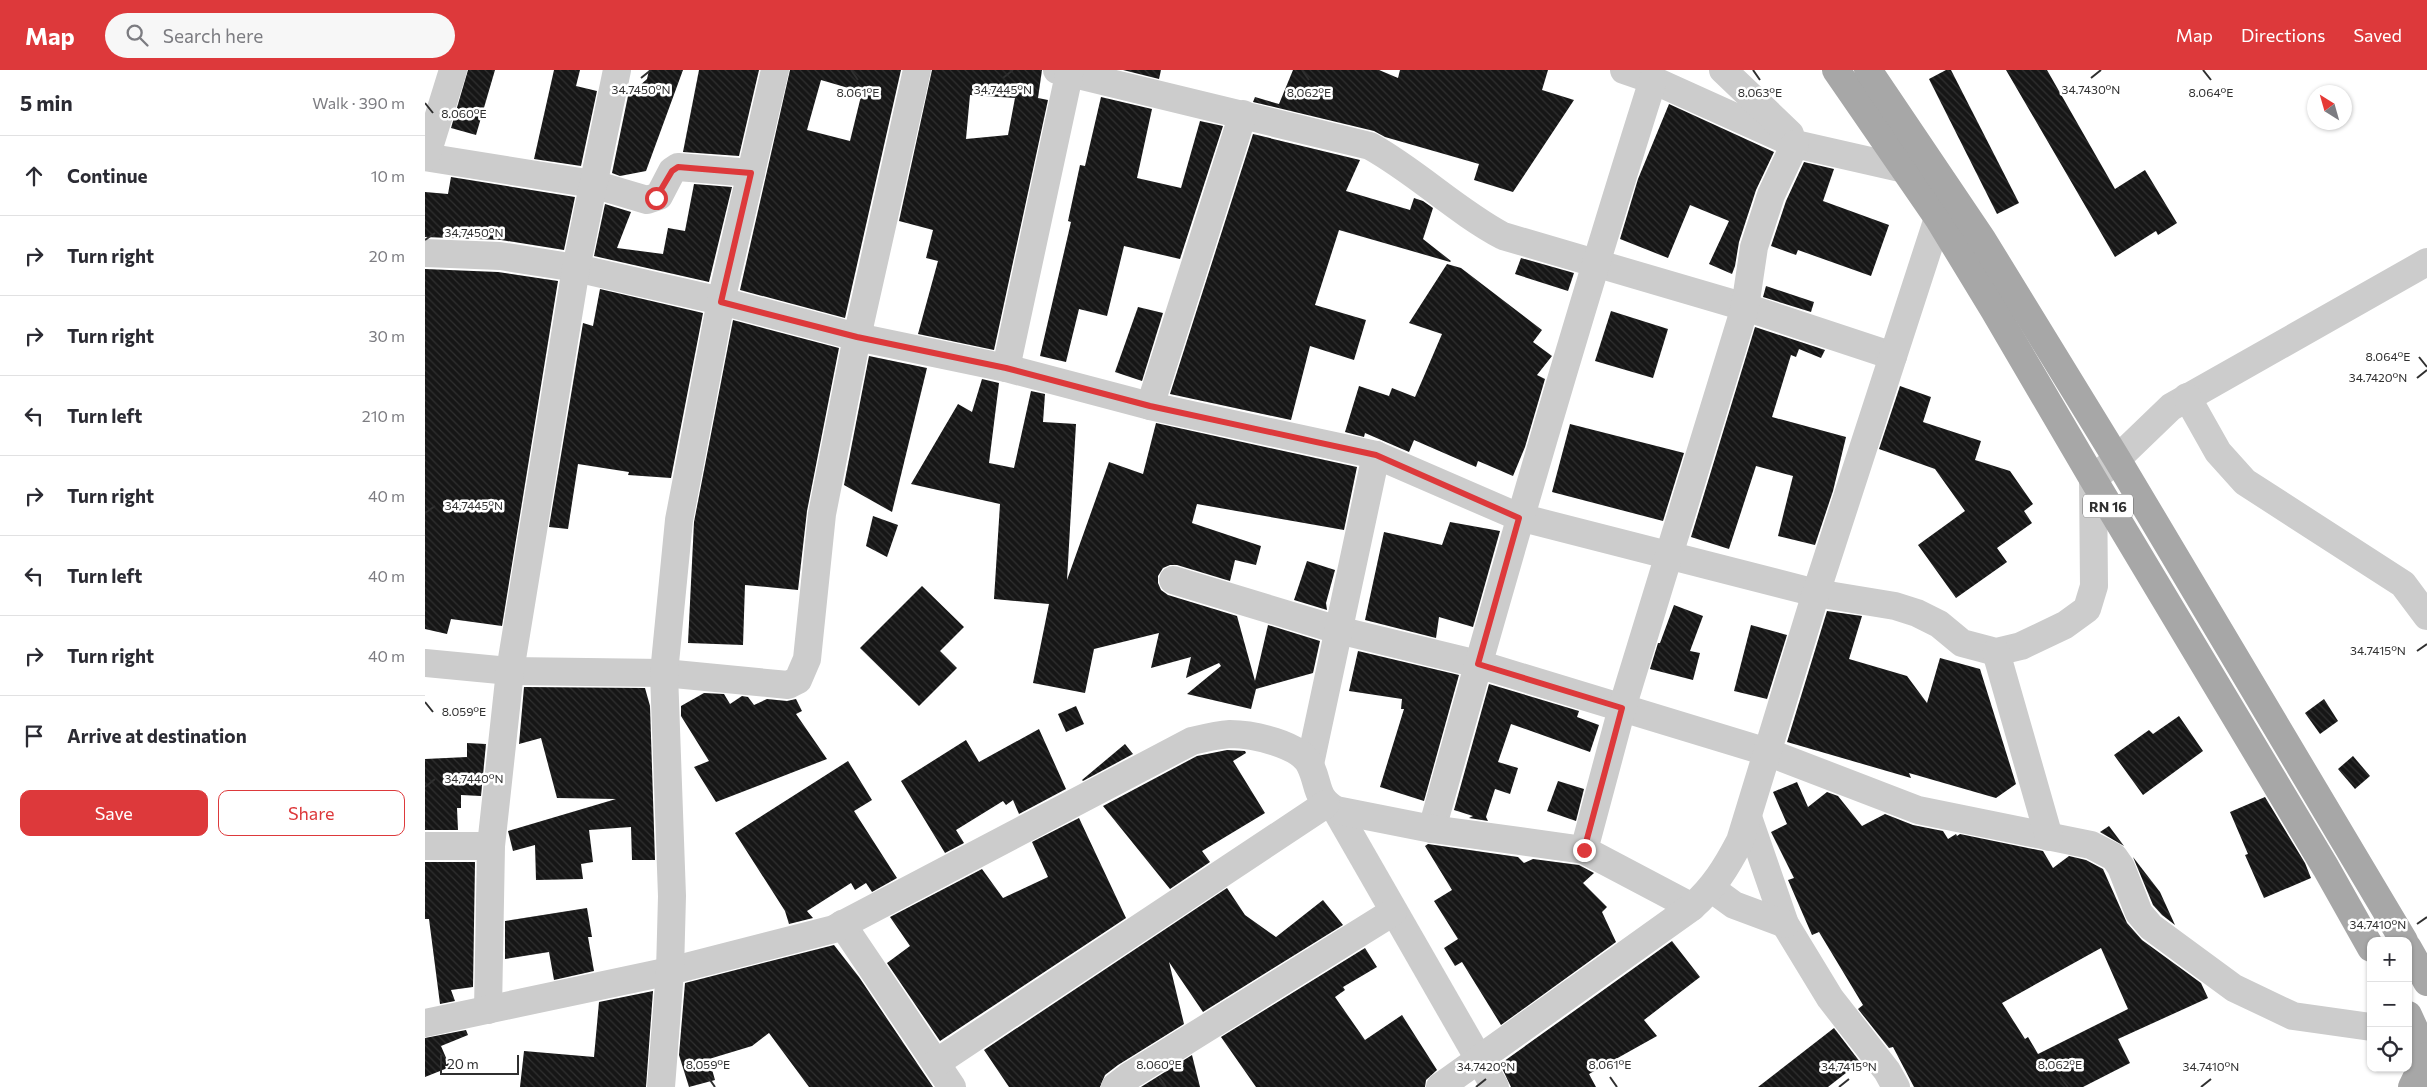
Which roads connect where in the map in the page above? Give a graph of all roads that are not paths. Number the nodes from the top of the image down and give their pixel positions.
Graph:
1 (453, 70) edge
2 (617, 70) edge
3 (775, 70) edge
4 (917, 70) edge
5 (1624, 70) edge
6 (1723, 70) edge
7 (1836, 70) edge
8 (1868, 70) edge
9 (1066, 71) edge
10 (1653, 80) junction
11 (1243, 114) junction
12 (1799, 145) junction
13 (425, 157) edge
14 (1905, 169) junction
15 (751, 173) junction
16 (593, 184) junction
17 (1938, 218) junction
18 (425, 253) edge
19 (1595, 262) junction
20 (2427, 262) edge
21 (576, 268) junction
22 (721, 302) junction
23 (1745, 307) junction
24 (857, 337) junction
25 (1893, 356) junction
26 (1006, 368) junction
27 (2187, 397) junction
28 (1150, 406) junction
29 (1376, 455) junction
30 (2117, 459) junction
31 (2093, 479) junction
32 (1519, 518) junction
33 (1669, 556) junction
34 (1173, 580) dead end
35 (1816, 593) junction
36 (2427, 616) edge
37 (1338, 630) junction
38 (1996, 652) junction
39 (425, 663) edge
40 (1478, 664) junction
41 (510, 672) junction
42 (664, 673) junction
43 (1622, 708) junction
44 (1767, 752) junction
45 (1310, 764) junction
46 (1331, 807) junction
47 (1748, 817) junction
48 (1432, 829) junction
49 (2049, 837) junction
50 (425, 846) edge
51 (491, 846) junction
52 (1584, 850) junction
53 (1712, 889) junction
54 (1692, 908) junction
55 (1393, 912) junction
56 (842, 924) junction
57 (1785, 924) junction
58 (2402, 937) edge
59 (2367, 941) edge
60 (2412, 955) edge
61 (670, 971) junction
62 (2427, 982) edge
63 (487, 1010) junction
64 (425, 1023) edge
65 (2367, 1027) edge
66 (2412, 1027) edge
67 (2427, 1056) edge
68 (1480, 1058) junction
69 (936, 1063) junction
70 (661, 1087) edge
71 (952, 1087) edge
72 (1115, 1087) edge
73 (1440, 1087) edge
74 (1495, 1087) edge
75 (1896, 1087) edge
76 (2413, 1087) edge

1 - 13 street
2 - 16 street
3 - 15 street
4 - 24 street
5 - 10 street
6 - 12 street
7 - 14 main road, RN 16
8 - 30 main road, RN 16
9 - 11 street
9 - 26 street
10 - 12 street
10 - 19 street
11 - 19 street
11 - 28 street
12 - 14 street
12 - 23 street
13 - 16 street
14 - 17 main road, RN 16
15 - 16 street
15 - 22 street
16 - 21 street
17 - 25 street
17 - 31 main road, RN 16
18 - 21 street
19 - 23 street
19 - 32 street
20 - 27 street
21 - 22 street
21 - 41 street
22 - 24 street
22 - 42 street
23 - 25 street
23 - 33 street
24 - 26 street
24 - 42 street
25 - 35 street
26 - 28 street
27 - 30 street
27 - 36 street
28 - 29 street
29 - 32 street
29 - 37 street
30 - 31 street
30 - 58 main road, RN 16
31 - 38 street
31 - 59 main road, RN 16
32 - 33 street
32 - 40 street
33 - 35 street
33 - 43 street
34 - 37 street
35 - 38 street
35 - 44 street
37 - 40 street
37 - 45 street
38 - 49 street
39 - 41 street
40 - 43 street
40 - 48 street
41 - 42 street
41 - 51 street
42 - 61 street
43 - 44 street
43 - 52 street
44 - 47 street
44 - 49 street
45 - 46 street
45 - 56 street
46 - 48 street
46 - 55 street
46 - 69 street
47 - 53 street
47 - 57 street
48 - 52 street
49 - 65 street
50 - 51 street
51 - 63 street
52 - 54 street
53 - 54 street
53 - 57 street
54 - 68 street
55 - 68 street
55 - 72 street
56 - 61 street
56 - 69 street
57 - 75 street
60 - 62 main road
61 - 63 street
61 - 70 street
63 - 64 street
66 - 67 main road
67 - 76 main road
68 - 73 street
68 - 74 street
69 - 71 street

